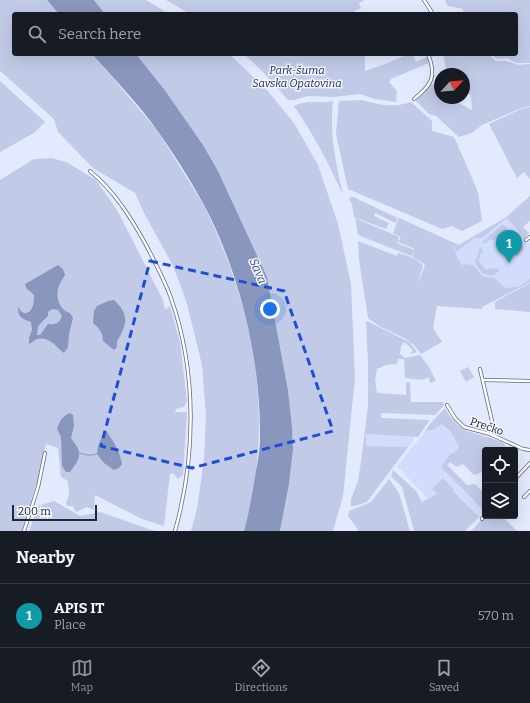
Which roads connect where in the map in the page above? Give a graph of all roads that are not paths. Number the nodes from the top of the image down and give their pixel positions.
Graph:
1 (424, 0) edge
2 (430, 12) edge
3 (429, 56) edge
4 (414, 99) dead end
5 (90, 171) dead end
6 (530, 237) edge
7 (526, 240) dead end
8 (480, 369) dead end
9 (482, 380) junction
10 (530, 381) edge
11 (447, 405) dead end
12 (492, 421) dead end
13 (530, 450) edge
14 (44, 453) dead end
15 (530, 464) edge
16 (518, 476) edge
17 (530, 491) edge
18 (524, 497) dead end
19 (24, 531) edge
20 (175, 531) edge

1 - 2 street
3 - 4 street
5 - 20 street
6 - 7 street
8 - 9 street
9 - 10 street
9 - 12 street
11 - 13 street, Prečko
14 - 19 street
15 - 16 street
17 - 18 street

